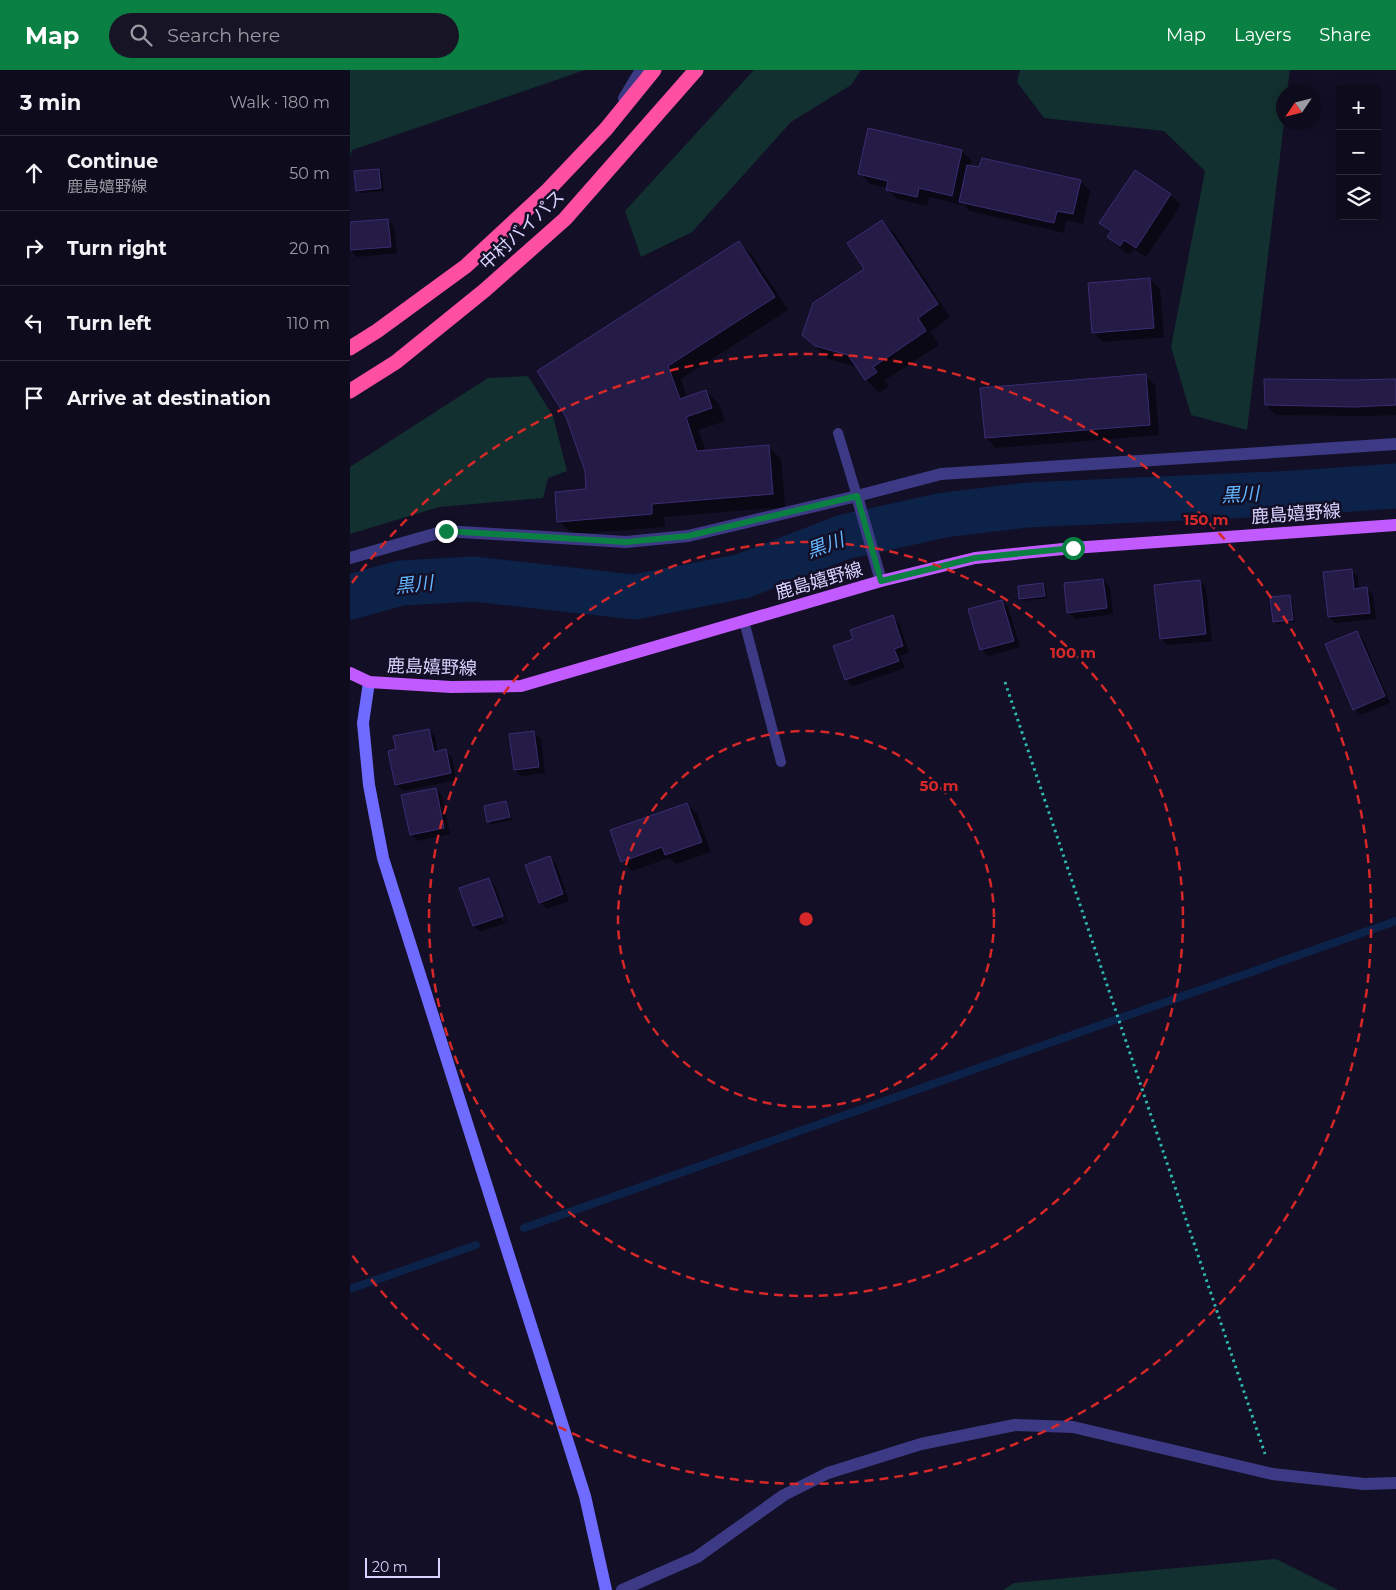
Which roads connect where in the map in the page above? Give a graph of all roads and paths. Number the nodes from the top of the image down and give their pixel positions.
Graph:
1 (641, 70) edge
2 (654, 70) edge
3 (696, 70) edge
4 (606, 128) junction
5 (350, 348) edge
6 (350, 391) edge
7 (838, 434) dead end
8 (1396, 444) edge
9 (859, 502) junction
10 (1396, 525) edge
11 (350, 558) edge
12 (881, 581) junction
13 (744, 621) junction
14 (350, 673) edge
15 (369, 682) junction
16 (1005, 682) dead end
17 (781, 762) dead end
18 (1272, 1474) junction
19 (1396, 1483) edge
20 (606, 1590) edge
21 (622, 1590) edge

1 - 4 street
2 - 4 highway, 中村バイパス
3 - 6 highway, 中村バイパス
4 - 5 highway, 中村バイパス
7 - 9 lane
8 - 9 street
9 - 11 street
9 - 12 street
10 - 12 main road, 鹿島嬉野線
12 - 13 main road, 鹿島嬉野線
13 - 15 main road, 鹿島嬉野線
13 - 17 lane
14 - 15 main road, 鹿島嬉野線
15 - 20 street
16 - 18 path
18 - 19 street
18 - 21 street

